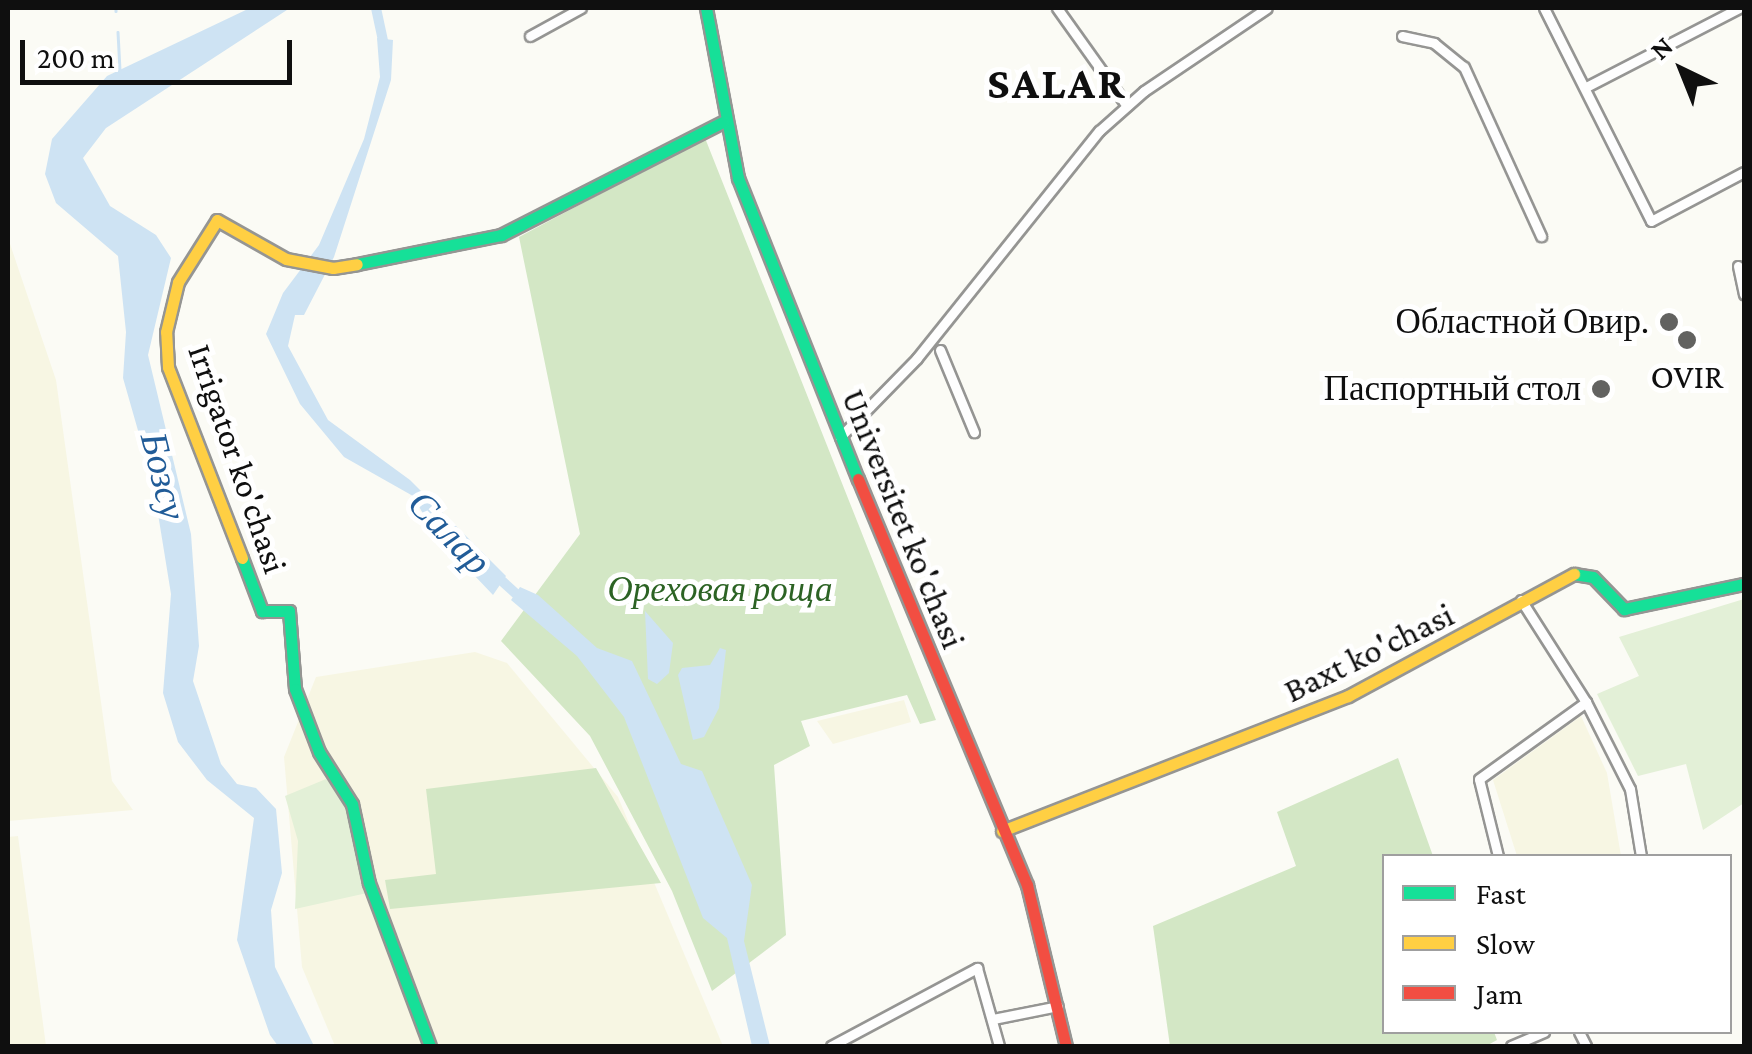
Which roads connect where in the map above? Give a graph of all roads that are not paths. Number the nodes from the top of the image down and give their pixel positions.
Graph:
1 (582, 8) edge
2 (706, 8) edge
3 (1057, 8) edge
4 (1267, 8) edge
5 (1544, 8) edge
6 (1739, 8) edge
7 (530, 36) dead end
8 (1402, 36) dead end
9 (1588, 86) junction
10 (1127, 106) junction
11 (723, 122) junction
12 (1744, 172) edge
13 (1540, 236) dead end
14 (1738, 266) dead end
15 (1744, 294) edge
16 (940, 350) dead end
17 (974, 432) dead end
18 (840, 437) junction
19 (1744, 584) edge
20 (1520, 599) junction
21 (1586, 702) junction
22 (1002, 830) junction
23 (1498, 854) edge
24 (1641, 854) edge
25 (1058, 1006) junction
26 (993, 1019) junction
27 (1538, 1034) edge
28 (430, 1046) edge
29 (831, 1046) edge
30 (999, 1046) edge
31 (1066, 1046) edge
32 (1511, 1046) edge

1 - 7 street
2 - 11 street, Universitet ko'chasi
3 - 10 street
4 - 10 street
5 - 9 street
6 - 9 street
8 - 13 street
9 - 12 street
10 - 18 street
11 - 18 street, Universitet ko'chasi
11 - 28 street, Irrigator ko'chasi
14 - 15 street
16 - 17 street
18 - 22 street, Universitet ko'chasi
19 - 20 street, Baxt ko'chasi
20 - 21 street
20 - 22 street, Baxt ko'chasi
21 - 23 street
21 - 24 street
22 - 25 street, Universitet ko'chasi
25 - 26 street
25 - 31 street, Universitet ko'chasi
26 - 29 street
26 - 30 street
27 - 32 street

